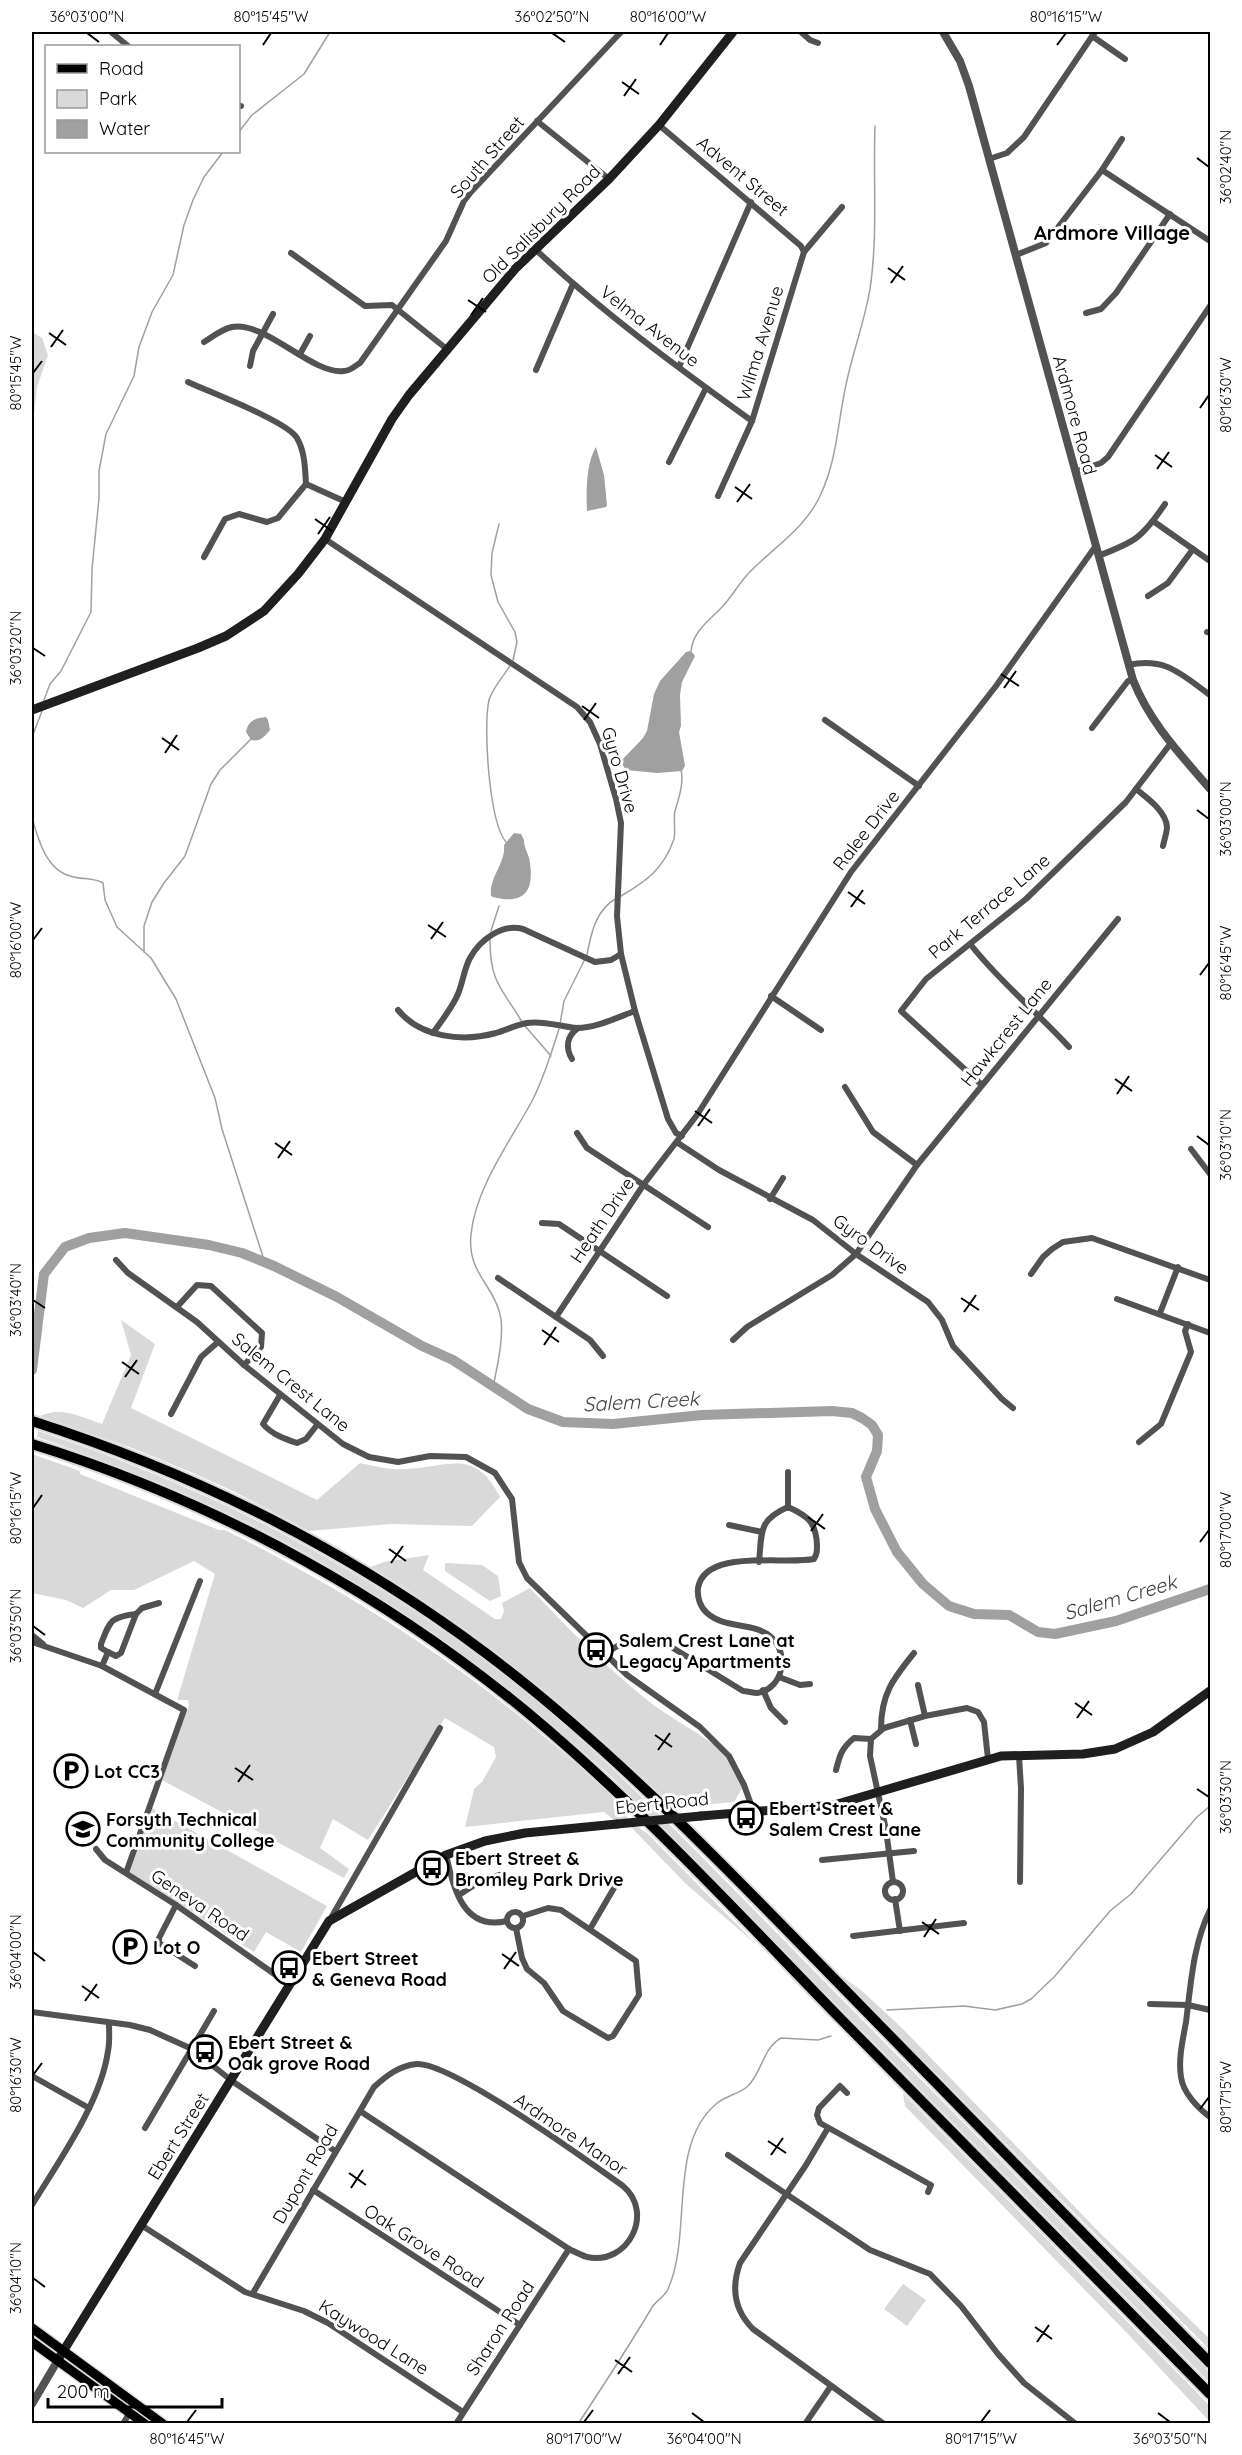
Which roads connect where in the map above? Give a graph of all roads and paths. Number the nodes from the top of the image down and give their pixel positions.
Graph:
1 (111, 32) edge
2 (621, 32) edge
3 (733, 32) edge
4 (801, 32) edge
5 (943, 32) edge
6 (1094, 34) edge
7 (818, 43) dead end
8 (127, 45) edge
9 (1125, 59) dead end
10 (537, 121) junction
11 (659, 125) junction
12 (1122, 140) dead end
13 (989, 159) junction
14 (1102, 170) junction
15 (609, 179) junction
16 (751, 202) junction
17 (842, 207) dead end
18 (1170, 214) junction
19 (1210, 241) edge
20 (535, 249) junction
21 (804, 252) junction
22 (291, 253) dead end
23 (1016, 255) junction
24 (573, 284) junction
25 (1210, 306) edge
26 (398, 309) junction
27 (273, 314) dead end
28 (1086, 314) dead end
29 (261, 334) junction
30 (310, 336) dead end
31 (204, 342) dead end
32 (448, 350) junction
33 (300, 354) junction
34 (250, 366) dead end
35 (679, 367) junction
36 (536, 370) dead end
37 (188, 382) dead end
38 (706, 388) junction
39 (752, 421) junction
40 (669, 462) dead end
41 (1075, 472) junction
42 (306, 484) junction
43 (718, 496) dead end
44 (346, 502) junction
45 (1165, 504) dead end
46 (1153, 521) junction
47 (325, 539) junction
48 (1193, 549) junction
49 (1097, 551) junction
50 (204, 557) dead end
51 (1210, 561) edge
52 (1148, 596) dead end
53 (1128, 665) junction
54 (1133, 680) junction
55 (1210, 695) edge
56 (32, 710) edge
57 (825, 720) dead end
58 (1092, 728) dead end
59 (1171, 743) junction
60 (919, 786) junction
61 (1136, 789) junction
62 (1210, 789) edge
63 (1162, 846) dead end
64 (1118, 919) dead end
65 (971, 945) junction
66 (621, 954) junction
67 (771, 996) junction
68 (398, 1010) dead end
69 (635, 1011) junction
70 (1039, 1015) junction
71 (579, 1028) junction
72 (821, 1030) dead end
73 (433, 1033) junction
74 (1069, 1047) dead end
75 (572, 1059) dead end
76 (982, 1085) junction
77 (845, 1086) dead end
78 (578, 1133) dead end
79 (680, 1139) junction
80 (1191, 1149) dead end
81 (917, 1165) junction
82 (1210, 1174) edge
83 (783, 1178) dead end
84 (644, 1185) junction
85 (770, 1199) junction
86 (542, 1222) dead end
87 (708, 1227) dead end
88 (599, 1250) junction
89 (856, 1254) junction
90 (116, 1260) dead end
91 (1178, 1267) junction
92 (1031, 1274) dead end
93 (498, 1278) dead end
94 (1210, 1280) edge
95 (667, 1296) dead end
96 (1117, 1299) dead end
97 (177, 1307) junction
98 (1160, 1313) junction
99 (556, 1317) junction
100 (1188, 1324) junction
101 (1210, 1333) edge
102 (733, 1340) dead end
103 (218, 1342) junction
104 (603, 1356) dead end
105 (244, 1365) junction
106 (280, 1395) junction
107 (1013, 1408) dead end
108 (171, 1414) dead end
109 (35, 1422) edge
110 (317, 1425) junction
111 (1139, 1442) dead end
112 (33, 1444) edge
113 (788, 1472) dead end
114 (788, 1507) junction
115 (729, 1525) dead end
116 (762, 1532) junction
117 (759, 1562) junction
118 (200, 1581) dead end
119 (159, 1603) dead end
120 (135, 1614) junction
121 (32, 1635) edge
122 (32, 1642) edge
123 (46, 1646) junction
124 (108, 1652) junction
125 (914, 1653) dead end
126 (606, 1654) junction
127 (102, 1665) junction
128 (779, 1677) junction
129 (810, 1684) dead end
130 (918, 1685) dead end
131 (763, 1690) junction
132 (1210, 1691) edge
133 (154, 1694) junction
134 (925, 1716) junction
135 (910, 1720) junction
136 (785, 1722) dead end
137 (440, 1728) dead end
138 (881, 1729) junction
139 (871, 1739) junction
140 (916, 1744) dead end
141 (1019, 1756) junction
142 (988, 1759) junction
143 (836, 1770) dead end
144 (879, 1793) junction
145 (753, 1810) junction
146 (96, 1849) dead end
147 (914, 1851) dead end
148 (889, 1853) junction
149 (447, 1855) junction
150 (822, 1860) dead end
151 (126, 1873) junction
152 (500, 1875) dead end
153 (893, 1882) junction
154 (1020, 1882) dead end
155 (615, 1888) dead end
156 (459, 1895) junction
157 (895, 1899) junction
158 (176, 1905) junction
159 (1210, 1910) edge
160 (523, 1916) junction
161 (329, 1921) junction
162 (507, 1921) junction
163 (964, 1923) dead end
164 (516, 1928) junction
165 (590, 1929) junction
166 (900, 1930) junction
167 (853, 1936) dead end
168 (195, 1966) dead end
169 (290, 1985) junction
170 (1150, 2004) dead end
171 (1188, 2005) junction
172 (1210, 2010) edge
173 (214, 2011) dead end
174 (32, 2012) edge
175 (109, 2023) junction
176 (192, 2049) junction
177 (388, 2074) joint
178 (32, 2076) edge
179 (232, 2081) junction
180 (846, 2093) dead end
181 (89, 2108) junction
182 (360, 2111) junction
183 (1210, 2117) edge
184 (145, 2128) dead end
185 (828, 2128) junction
186 (335, 2151) junction
187 (728, 2155) dead end
188 (313, 2190) junction
189 (928, 2192) dead end
190 (785, 2195) junction
191 (32, 2205) edge
192 (141, 2225) junction
193 (570, 2249) junction
194 (253, 2293) junction
195 (520, 2325) junction
196 (32, 2328) edge
197 (32, 2342) edge
198 (63, 2350) junction
199 (58, 2360) junction
200 (1210, 2363) edge
201 (831, 2386) junction
202 (1210, 2394) edge
203 (32, 2404) edge
204 (130, 2412) junction
205 (463, 2412) junction
206 (123, 2424) edge
207 (145, 2424) edge
208 (163, 2424) edge
209 (456, 2424) edge
210 (805, 2424) edge
211 (884, 2424) edge
212 (1076, 2424) edge

1 - 8 street
2 - 10 street, South Street
3 - 11 main road, Old Salisbury Road
4 - 7 street
5 - 13 street, Ardmore Road
6 - 9 street
6 - 13 street
10 - 15 street
10 - 26 street, South Street
11 - 15 main road, Old Salisbury Road
11 - 16 street, Advent Street
12 - 14 street
13 - 23 street, Ardmore Road
14 - 18 street
14 - 23 street
15 - 20 main road, Old Salisbury Road
16 - 21 street, Advent Street
16 - 35 street
17 - 21 street, Wilma Avenue
18 - 19 street
18 - 28 street
20 - 24 street, Velma Avenue
20 - 32 main road, Old Salisbury Road
21 - 39 street, Wilma Avenue
22 - 26 street
23 - 41 street, Ardmore Road
24 - 35 street, Velma Avenue
24 - 36 street
25 - 41 street
26 - 32 street
26 - 33 street, South Street
27 - 29 street
29 - 31 street
29 - 33 street
29 - 34 street
30 - 33 street
32 - 44 main road, Old Salisbury Road
35 - 38 street, Velma Avenue
37 - 42 street
38 - 39 street, Velma Avenue
38 - 40 street
39 - 43 street, Wilma Avenue
41 - 49 street, Ardmore Road
42 - 44 street
42 - 50 street
44 - 47 main road, Old Salisbury Road
45 - 46 street
46 - 48 street
46 - 49 street
47 - 56 main road, Old Salisbury Road
47 - 66 street, Gyro Drive
48 - 51 street
48 - 52 street
49 - 53 street, Ardmore Road
49 - 60 street, Ralee Drive
53 - 54 street, Ardmore Road
53 - 55 street
54 - 58 street
54 - 59 street, Ardmore Road
57 - 60 street
59 - 61 street, Park Terrace Lane
59 - 62 street, Ardmore Road
60 - 67 street, Ralee Drive
61 - 63 street
61 - 65 street, Park Terrace Lane
64 - 70 street, Hawkcrest Lane
65 - 70 street
65 - 76 street, Park Terrace Lane
66 - 69 street, Gyro Drive
66 - 73 street
67 - 72 street
67 - 79 street, Ralee Drive
68 - 73 street
69 - 71 street
69 - 79 street, Gyro Drive
70 - 74 street
70 - 76 street, Hawkcrest Lane
71 - 73 street
71 - 75 street
76 - 81 street, Hawkcrest Lane
77 - 81 street
78 - 84 street
79 - 84 street, Heath Drive
79 - 85 street, Gyro Drive
80 - 82 street
81 - 89 street, Hawkcrest Lane
83 - 85 street
84 - 87 street
84 - 88 street, Heath Drive
85 - 89 street, Gyro Drive
86 - 88 street
88 - 95 street
88 - 99 street, Heath Drive
89 - 102 street, Hawkcrest Lane
89 - 107 street, Gyro Drive
90 - 97 street, Salem Crest Lane
91 - 92 street
91 - 94 street
91 - 98 street
93 - 99 street
96 - 98 street
97 - 103 street, Salem Crest Lane
97 - 105 street
98 - 100 street
99 - 104 street
100 - 101 street
100 - 111 street
103 - 105 street, Salem Crest Lane
103 - 108 street
105 - 106 street, Salem Crest Lane
106 - 110 street, Salem Crest Lane
106 - 110 street
109 - 200 highway
110 - 126 street, Salem Crest Lane
112 - 202 highway
113 - 114 street
114 - 116 street
114 - 117 street
115 - 116 street
116 - 117 street
117 - 128 street
118 - 133 street
119 - 120 street
120 - 124 street
120 - 124 street
121 - 123 street
122 - 123 street
123 - 127 street
124 - 127 street
125 - 138 street
126 - 131 street
126 - 145 street, Salem Crest Lane
127 - 133 street
128 - 129 street
128 - 131 street
130 - 134 street
131 - 136 street
132 - 141 main road, Ebert Road
133 - 151 street
134 - 135 street
134 - 142 street
135 - 138 street
135 - 140 street
137 - 161 street, Ebert Street
138 - 139 street
139 - 143 street
139 - 144 street
141 - 142 main road, Ebert Road
141 - 154 street
142 - 144 main road, Ebert Road
144 - 145 main road, Ebert Road
144 - 148 street
145 - 149 main road, Ebert Road, bridge
146 - 151 street, Geneva Road
147 - 148 street
148 - 150 street
148 - 153 street
149 - 156 street
149 - 161 main road, Ebert Road
151 - 158 street, Geneva Road
152 - 156 street
153 - 157 street
153 - 157 street
155 - 165 street
156 - 162 street
157 - 166 street
158 - 168 street
158 - 169 street, Geneva Road
159 - 171 street
160 - 162 street
160 - 164 street
160 - 165 street
161 - 169 main road, Ebert Street
162 - 164 street
163 - 166 street
164 - 165 street
166 - 167 street
169 - 179 main road, Ebert Street
170 - 171 street
171 - 172 street
171 - 183 street
173 - 176 street
174 - 175 street
175 - 176 street
175 - 181 street
176 - 179 street
176 - 184 street
177 - 182 street, Dupont Road
177 - 193 street, Ardmore Manor
178 - 181 street
179 - 186 street
179 - 192 main road, Ebert Street
180 - 185 street
181 - 191 street
182 - 186 street, Dupont Road
182 - 193 street, Ardmore Manor
185 - 189 street
185 - 190 street
186 - 188 street, Dupont Road
187 - 190 street
188 - 194 street, Dupont Road
188 - 195 street, Oak Grove Road
190 - 201 street
190 - 212 street
192 - 194 street, Kaywood Lane
192 - 198 main road, Ebert Street
193 - 195 street, Sharon Road
194 - 205 street, Kaywood Lane
195 - 205 street, Sharon Road
196 - 198 main road
197 - 199 main road
198 - 199 main road, Ebert Street
198 - 208 main road
199 - 203 street, Ebert Street
199 - 204 main road
201 - 210 street
201 - 211 street
204 - 206 street
204 - 207 main road
205 - 209 street, Sharon Road

